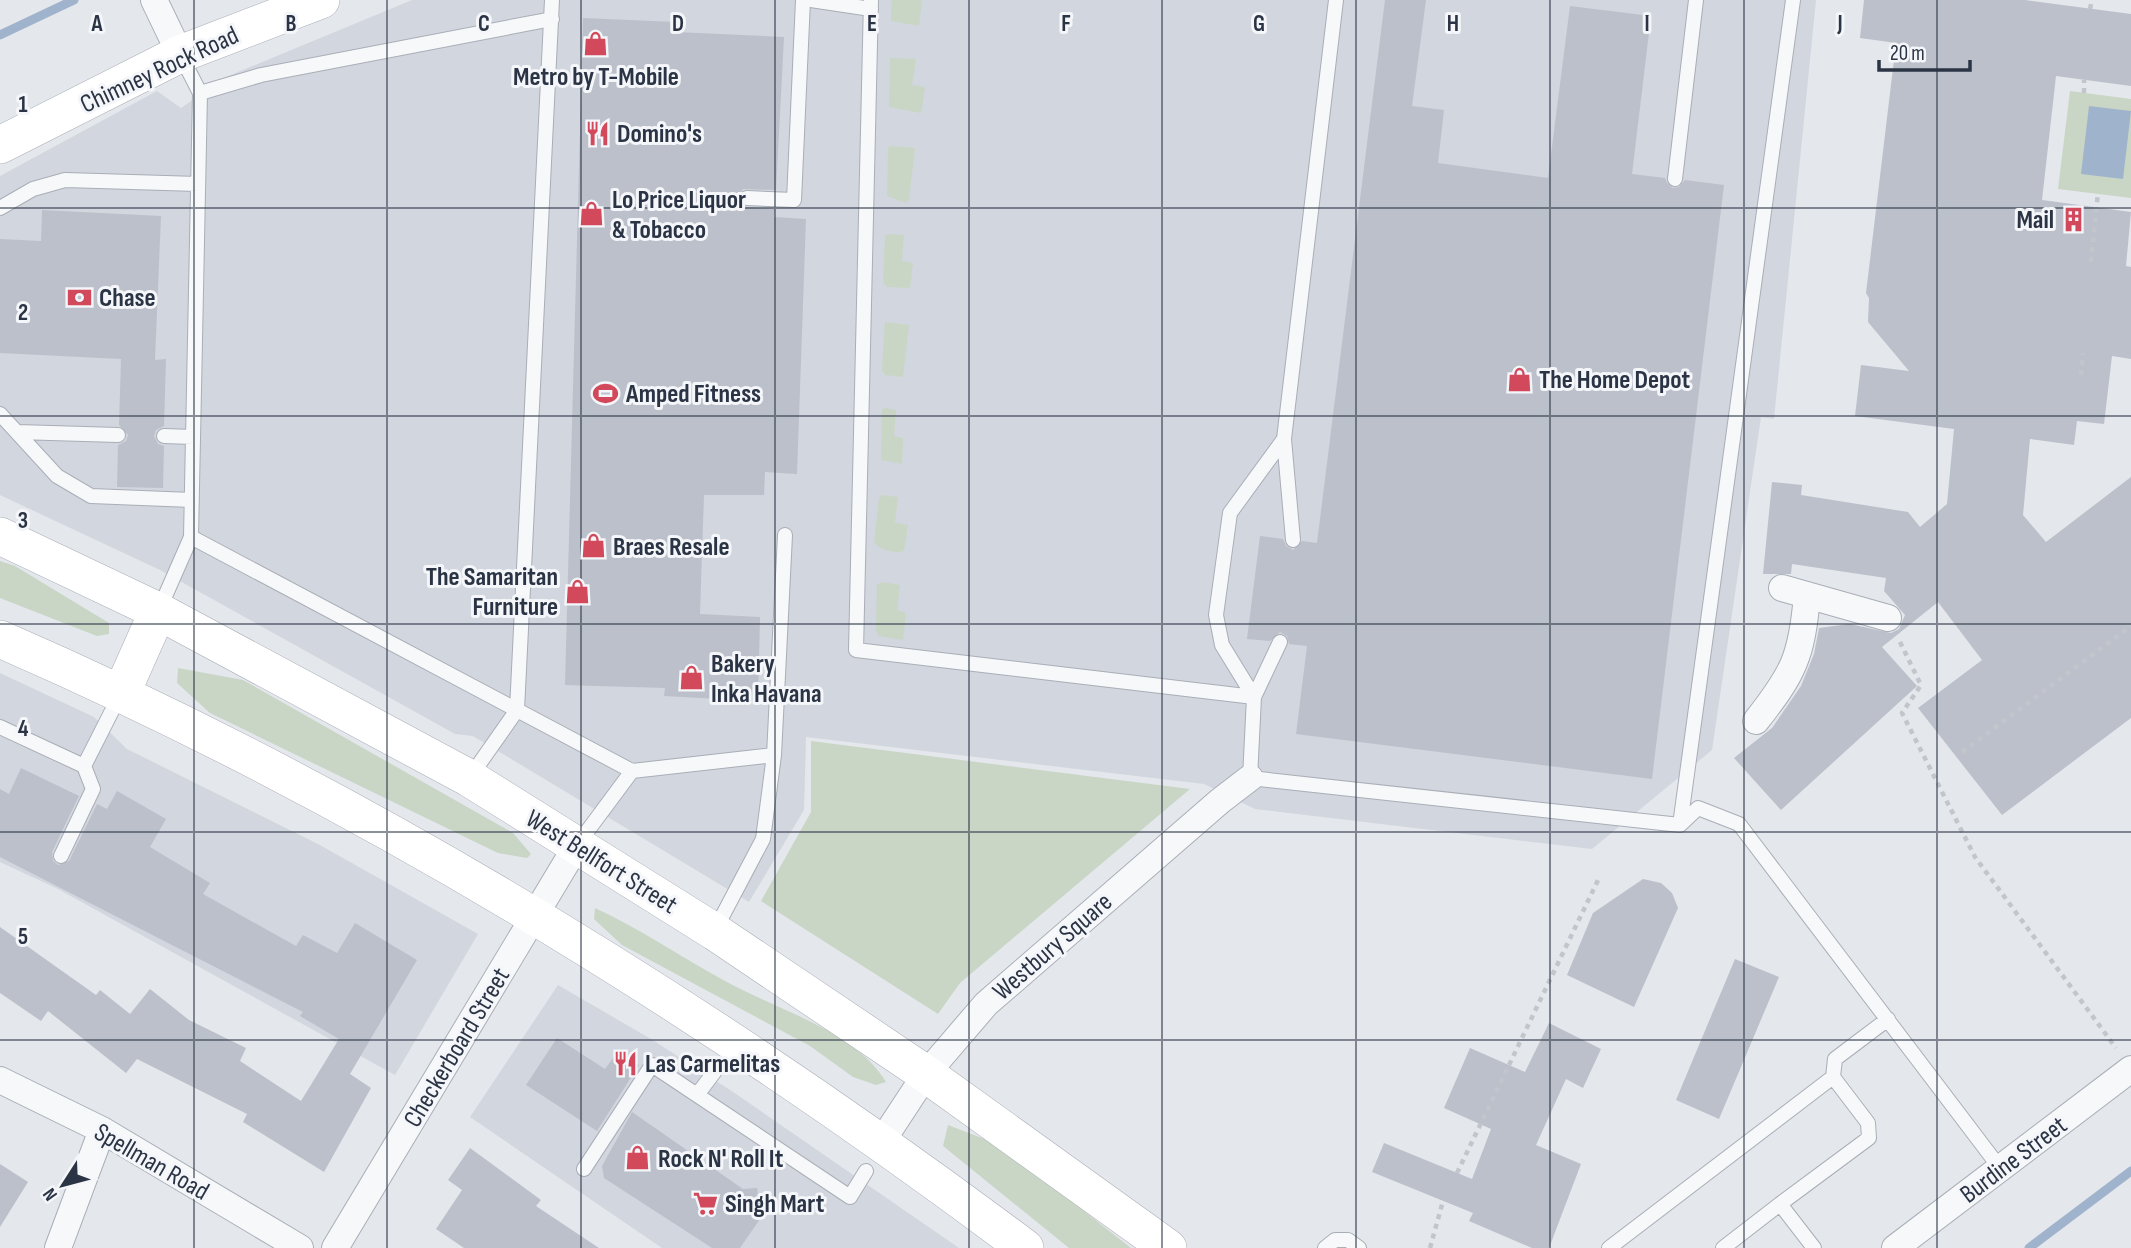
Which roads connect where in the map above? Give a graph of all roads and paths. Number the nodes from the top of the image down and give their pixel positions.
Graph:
1 (321, 0) edge
2 (552, 0) edge
3 (803, 0) edge
4 (811, 0) edge
5 (1336, 0) edge
6 (1696, 0) edge
7 (1793, 0) edge
8 (2092, 0) edge
9 (155, 3) edge
10 (871, 4) edge
11 (2090, 9) dead end
12 (552, 19) junction
13 (180, 54) junction
14 (2084, 80) dead end
15 (200, 93) junction
16 (2084, 93) dead end
17 (0, 145) edge
18 (1675, 179) dead end
19 (198, 184) junction
20 (2098, 194) dead end
21 (747, 198) dead end
22 (0, 208) edge
23 (2091, 262) dead end
24 (2083, 353) dead end
25 (2081, 375) dead end
26 (0, 414) edge
27 (17, 432) junction
28 (118, 435) dead end
29 (164, 436) dead end
30 (193, 437) junction
31 (1284, 439) junction
32 (192, 500) junction
33 (785, 535) dead end
34 (0, 536) edge
35 (191, 537) junction
36 (1293, 540) dead end
37 (158, 611) junction
38 (1888, 618) joint
39 (2131, 626) edge
40 (0, 639) edge
41 (1280, 642) dead end
42 (122, 692) junction
43 (1254, 697) junction
44 (517, 710) junction
45 (1756, 721) dead end
46 (0, 727) edge
47 (1962, 752) dead end
48 (774, 755) junction
49 (84, 766) junction
50 (632, 771) junction
51 (469, 778) junction
52 (1250, 778) junction
53 (1680, 825) junction
54 (577, 845) junction
55 (61, 856) dead end
56 (1599, 878) dead end
57 (536, 915) junction
58 (715, 932) junction
59 (1888, 1020) junction
60 (2125, 1060) edge
61 (715, 1071) dead end
62 (926, 1074) junction
63 (1833, 1077) junction
64 (0, 1080) edge
65 (697, 1095) junction
66 (102, 1130) junction
67 (874, 1156) junction
68 (2000, 1168) junction
69 (584, 1170) dead end
70 (1457, 1173) dead end
71 (1443, 1201) dead end
72 (1780, 1204) junction
73 (58, 1248) edge
74 (300, 1248) edge
75 (335, 1248) edge
76 (1025, 1248) edge
77 (1167, 1248) edge
78 (1325, 1248) edge
79 (1359, 1248) edge
80 (1430, 1248) edge
81 (1609, 1248) edge
82 (1723, 1248) edge
83 (1814, 1248) edge
84 (1895, 1248) edge

1 - 13 main road, Chimney Rock Road
2 - 12 lane
3 - 21 lane
4 - 10 lane
5 - 31 lane
6 - 18 lane
7 - 53 lane
8 - 11 path
9 - 13 street
10 - 43 lane
12 - 15 lane
12 - 44 lane
13 - 15 lane
13 - 17 main road, Chimney Rock Road
14 - 16 path
15 - 19 lane
19 - 22 lane
19 - 30 lane
20 - 23 path
24 - 25 path
26 - 27 lane
27 - 28 lane
27 - 32 lane
29 - 30 lane
30 - 32 lane
31 - 36 lane
31 - 43 lane
32 - 35 lane
33 - 48 lane
34 - 37 main road, West Bellfort Street
35 - 37 lane
35 - 44 lane
37 - 42 main road
37 - 51 main road, West Bellfort Street
38 - 45 street
38 - 60 path
39 - 47 path
40 - 42 main road
41 - 43 lane
42 - 49 lane
42 - 57 main road
43 - 52 lane
44 - 50 lane
44 - 51 lane
46 - 49 lane
48 - 50 lane
48 - 58 lane
49 - 55 lane
50 - 54 lane
51 - 54 main road, West Bellfort Street
52 - 53 lane
52 - 62 street, Westbury Square
53 - 59 lane
54 - 57 street, Checkerboard Street
54 - 58 main road, West Bellfort Street
56 - 70 path
57 - 67 main road
57 - 75 street, Checkerboard Street
58 - 62 main road, West Bellfort Street
59 - 63 lane
59 - 68 lane
60 - 68 street, Burdine Street
61 - 65 lane
62 - 67 street, Westbury Square
62 - 77 main road, West Bellfort Street
63 - 72 lane
63 - 81 lane
64 - 66 street, Spellman Road
65 - 67 lane
65 - 69 lane
66 - 73 street
66 - 74 street, Spellman Road
67 - 76 main road
68 - 84 street, Burdine Street
71 - 80 path
72 - 82 lane
72 - 83 lane
78 - 79 lane

